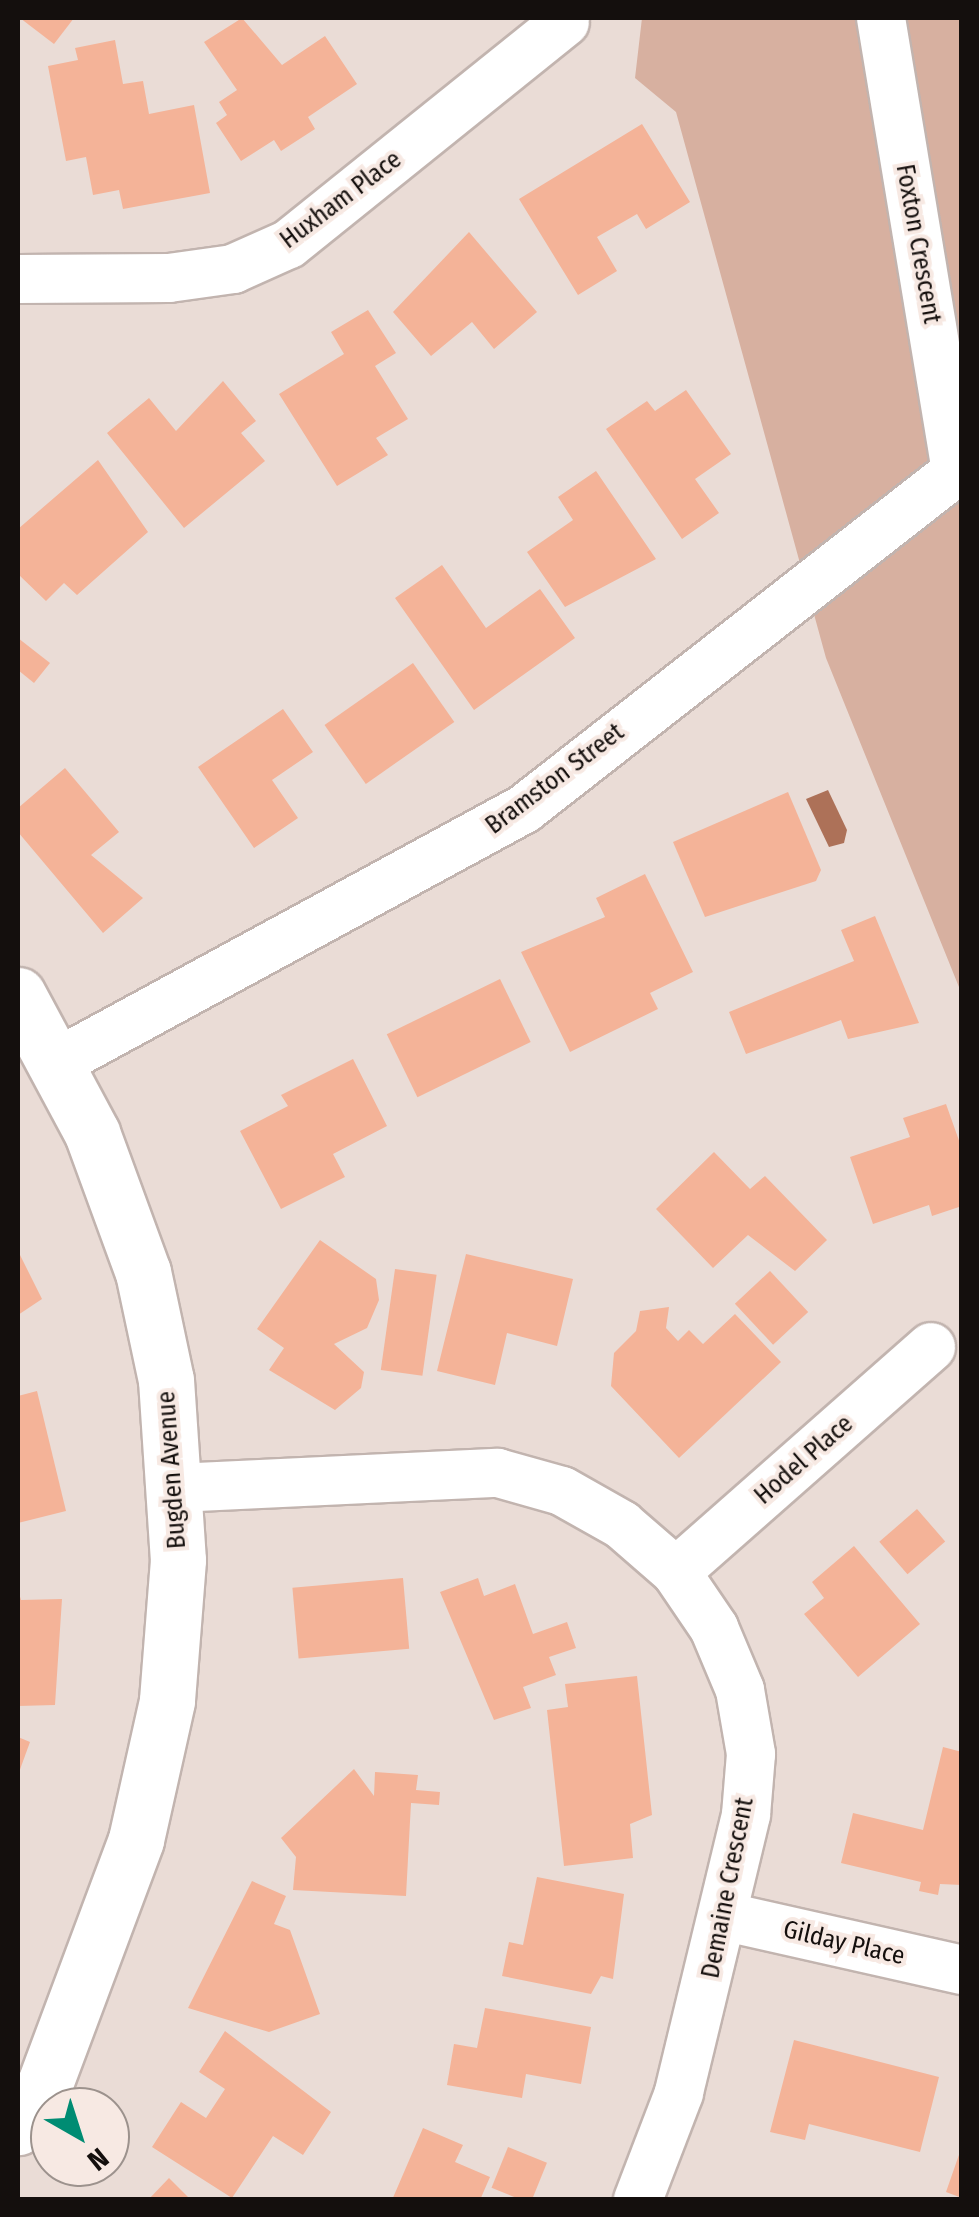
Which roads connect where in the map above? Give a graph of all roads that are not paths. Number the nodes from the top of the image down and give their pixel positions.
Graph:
1 (881, 18) edge
2 (566, 22) dead end
3 (18, 279) edge
4 (959, 468) edge
5 (18, 996) edge
6 (58, 1062) junction
7 (931, 1347) dead end
8 (176, 1488) junction
9 (676, 1572) junction
10 (727, 1917) junction
11 (91, 1963) junction
12 (962, 1970) edge
13 (18, 2082) edge
14 (18, 2127) edge
15 (638, 2200) edge

1 - 4 street, Foxton Crescent
2 - 3 street, Huxham Place
4 - 6 street, Bramston Street
5 - 6 street, Bugden Avenue
6 - 8 street, Bugden Avenue
7 - 9 street, Hodel Place
8 - 9 street, Demaine Crescent
8 - 11 street, Bugden Avenue
9 - 10 street, Demaine Crescent
10 - 12 street, Gilday Place
10 - 15 street, Demaine Crescent
11 - 13 street, Bugden Avenue
11 - 14 street, Bugden Avenue

